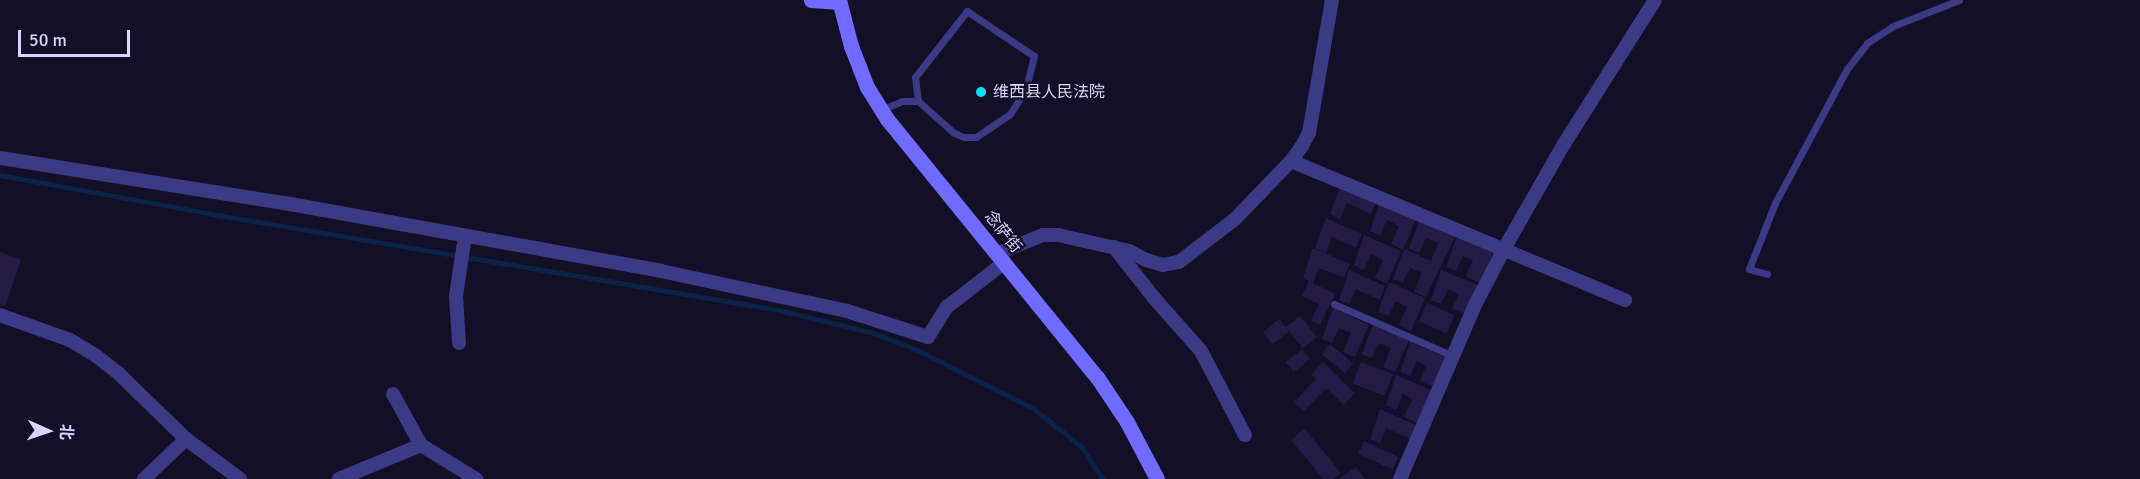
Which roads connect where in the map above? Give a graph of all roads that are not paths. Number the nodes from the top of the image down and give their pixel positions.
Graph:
1 (811, 0) edge
2 (1332, 0) edge
3 (1655, 0) edge
4 (1959, 0) edge
5 (839, 1) edge
6 (918, 101) junction
7 (881, 110) junction
8 (0, 158) edge
9 (1291, 162) junction
10 (465, 236) junction
11 (1114, 247) junction
12 (1504, 249) junction
13 (1001, 258) junction
14 (1767, 274) dead end
15 (1625, 300) dead end
16 (1334, 304) dead end
17 (0, 315) edge
18 (459, 343) dead end
19 (1453, 357) junction
20 (393, 394) dead end
21 (1245, 435) dead end
22 (186, 439) junction
23 (421, 445) junction
24 (144, 479) edge
25 (240, 479) edge
26 (339, 479) edge
27 (476, 479) edge
28 (1157, 479) edge
29 (1401, 479) edge

1 - 5 street
2 - 9 street
3 - 12 street
4 - 14 lane
5 - 7 street, 念萨街
6 - 6 lane
6 - 7 lane
7 - 13 street, 念萨街
8 - 10 street
9 - 11 street
9 - 12 street
10 - 13 street
10 - 18 street
11 - 13 street
11 - 21 street
12 - 15 street
12 - 19 street
13 - 28 street, 念萨街
16 - 19 lane
17 - 22 street
19 - 29 street
20 - 23 street
22 - 24 street
22 - 25 street
23 - 26 street
23 - 27 street

